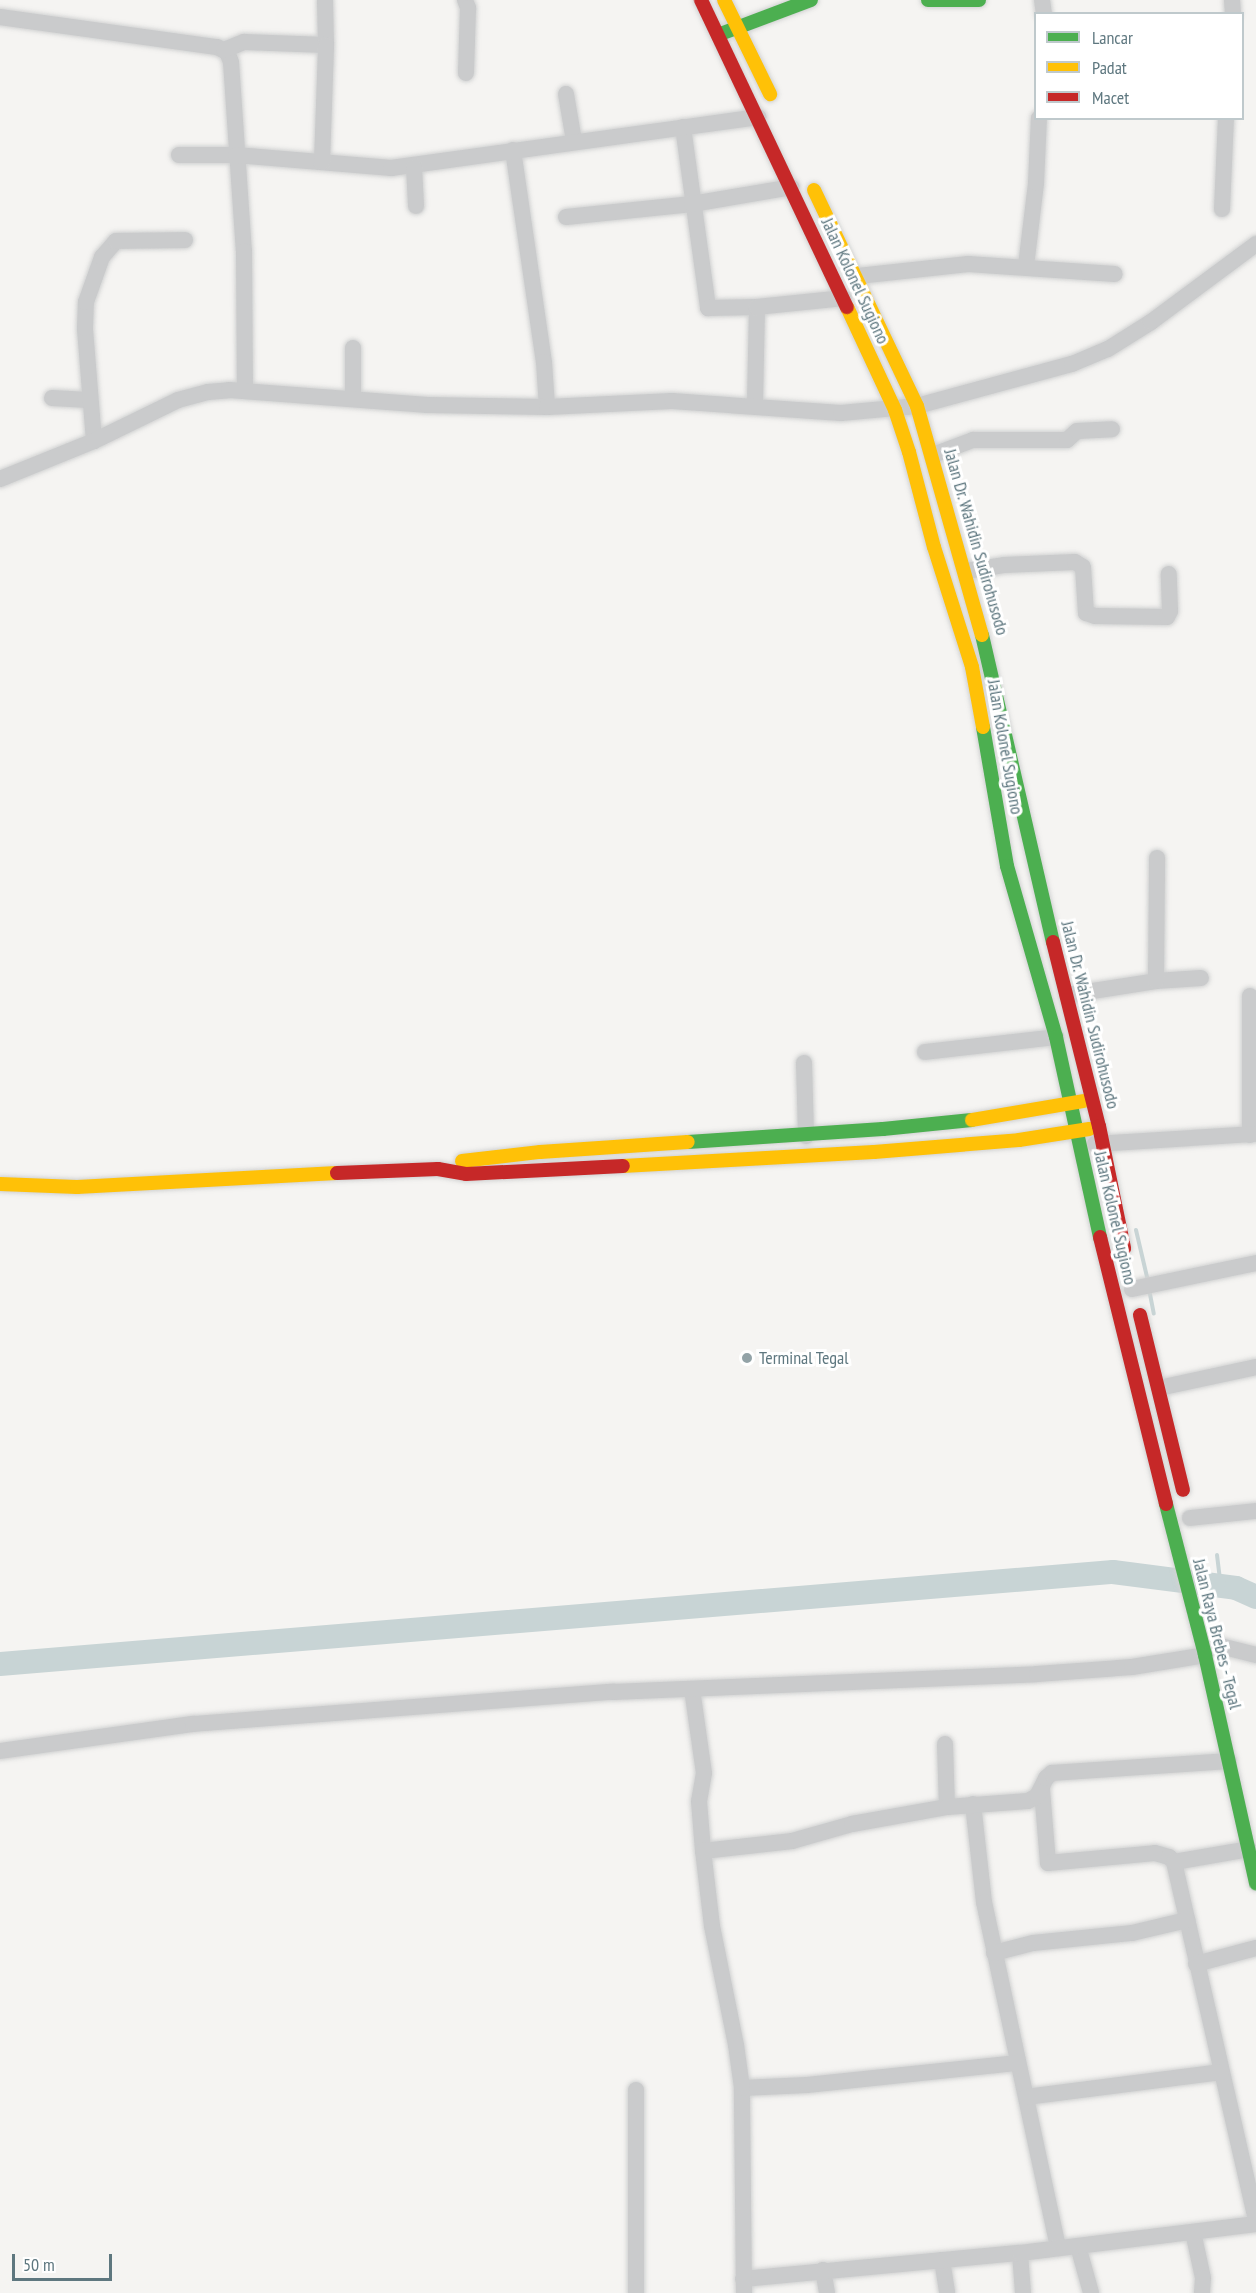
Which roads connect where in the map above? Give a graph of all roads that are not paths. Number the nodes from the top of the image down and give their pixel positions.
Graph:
1 (325, 0) edge
2 (465, 0) edge
3 (701, 0) edge
4 (724, 0) edge
5 (811, 0) edge
6 (928, 0) edge
7 (979, 0) edge
8 (0, 17) edge
9 (737, 27) junction
10 (717, 36) junction
11 (326, 45) junction
12 (224, 50) junction
13 (466, 73) dead end
14 (566, 94) dead end
15 (776, 108) dead end
16 (758, 117) junction
17 (1039, 120) edge
18 (1226, 120) edge
19 (683, 127) junction
20 (574, 141) junction
21 (513, 150) junction
22 (236, 154) junction
23 (180, 155) dead end
24 (322, 162) junction
25 (414, 166) junction
26 (806, 173) dead end
27 (792, 187) junction
28 (692, 204) junction
29 (416, 206) dead end
30 (1222, 209) dead end
31 (566, 217) dead end
32 (185, 240) dead end
33 (1256, 244) edge
34 (1026, 267) junction
35 (1115, 274) dead end
36 (858, 276) junction
37 (844, 298) junction
38 (757, 307) junction
39 (353, 348) dead end
40 (245, 389) junction
41 (52, 398) dead end
42 (353, 399) junction
43 (89, 400) junction
44 (755, 406) junction
45 (916, 406) junction
46 (547, 407) junction
47 (895, 410) junction
48 (1112, 429) dead end
49 (94, 441) junction
50 (933, 455) junction
51 (0, 479) edge
52 (966, 571) junction
53 (1169, 573) dead end
54 (1157, 858) dead end
55 (1201, 978) dead end
56 (1156, 981) junction
57 (1076, 994) junction
58 (1250, 996) dead end
59 (1056, 1037) junction
60 (926, 1052) dead end
61 (804, 1063) dead end
62 (1093, 1098) junction
63 (1069, 1104) junction
64 (910, 1126) junction
65 (1253, 1135) edge
66 (806, 1136) junction
67 (1107, 1138) junction
68 (1078, 1139) junction
69 (913, 1148) junction
70 (438, 1169) junction
71 (0, 1184) edge
72 (1256, 1263) edge
73 (1133, 1280) junction
74 (1256, 1367) edge
75 (1162, 1387) junction
76 (1256, 1510) edge
77 (1191, 1526) joint
78 (1173, 1534) joint
79 (1219, 1640) joint
80 (1205, 1655) junction
81 (1256, 1655) edge
82 (1224, 1666) dead end
83 (692, 1689) junction
84 (945, 1744) dead end
85 (0, 1751) edge
86 (1229, 1761) junction
87 (1042, 1790) junction
88 (973, 1804) junction
89 (947, 1807) junction
90 (1249, 1849) junction
91 (704, 1851) junction
92 (1174, 1862) junction
93 (1256, 1883) edge
94 (1187, 1920) junction
95 (1256, 1948) edge
96 (994, 1953) junction
97 (1196, 1964) junction
98 (1018, 2063) junction
99 (1221, 2072) junction
100 (742, 2088) junction
101 (636, 2090) dead end
102 (1026, 2097) junction
103 (1256, 2222) edge
104 (1193, 2232) junction
105 (1078, 2246) junction
106 (1058, 2247) junction
107 (1020, 2253) junction
108 (942, 2260) junction
109 (823, 2270) junction
110 (744, 2286) edge
111 (636, 2293) edge
112 (827, 2293) edge
113 (947, 2293) edge
114 (1023, 2293) edge
115 (1091, 2293) edge
116 (1202, 2293) edge

1 - 11 street
2 - 13 street
3 - 10 main road, Jalan Kolonel Sugiono
4 - 9 main road
5 - 9 main road
6 - 7 main road
8 - 12 street
9 - 10 main road
9 - 15 main road
10 - 16 main road, Jalan Kolonel Sugiono
11 - 12 street
11 - 24 street
12 - 22 street
14 - 20 street
16 - 19 street
16 - 27 main road, Jalan Kolonel Sugiono
17 - 34 street
18 - 30 street
19 - 20 street
19 - 28 street
20 - 21 street
21 - 25 street
21 - 46 street
22 - 23 street
22 - 24 street
22 - 40 street
24 - 25 street
25 - 29 street
26 - 36 main road, Jalan Dr. Wahidin Sudirohusodo
27 - 28 street
27 - 37 main road, Jalan Kolonel Sugiono
28 - 31 street
28 - 38 street
32 - 43 street
33 - 45 street
34 - 35 street
34 - 36 street
36 - 45 main road, Jalan Dr. Wahidin Sudirohusodo
37 - 38 street
37 - 47 main road, Jalan Kolonel Sugiono
38 - 44 street
39 - 42 street
40 - 42 street
40 - 49 street
41 - 43 street
42 - 46 street
43 - 49 street
44 - 46 street
44 - 47 street
45 - 47 street
45 - 50 main road, Jalan Dr. Wahidin Sudirohusodo
47 - 59 main road, Jalan Kolonel Sugiono
48 - 50 street
49 - 51 street
50 - 52 main road, Jalan Dr. Wahidin Sudirohusodo
52 - 53 street
52 - 57 main road, Jalan Dr. Wahidin Sudirohusodo
54 - 56 street
55 - 56 street
56 - 57 street
57 - 62 main road, Jalan Dr. Wahidin Sudirohusodo
58 - 65 street
59 - 60 street
59 - 63 main road, Jalan Kolonel Sugiono
61 - 66 street
62 - 63 main road
62 - 67 main road, Jalan Dr. Wahidin Sudirohusodo
63 - 64 main road
63 - 68 main road, Jalan Kolonel Sugiono
64 - 66 main road
64 - 69 main road
65 - 67 street
66 - 70 main road
67 - 68 street
67 - 73 main road, Jalan Kolonel Sugiono
68 - 69 main road
68 - 78 main road, Jalan Kolonel Sugiono
69 - 70 main road
70 - 71 main road
72 - 73 street
73 - 75 main road, Jalan Kolonel Sugiono
74 - 75 street
75 - 77 main road, Jalan Kolonel Sugiono
76 - 77 street
78 - 80 main road, Jalan Raya Brebes - Tegal
79 - 81 street
79 - 82 main road, Jalan Raya Brebes - Tegal
80 - 83 street
80 - 86 main road, Jalan Raya Brebes - Tegal
83 - 85 street
83 - 91 street
84 - 89 street
86 - 87 street
86 - 90 main road, Jalan Raya Brebes - Tegal
87 - 88 street
87 - 92 street
88 - 89 street
88 - 96 street
89 - 91 street
90 - 92 street
90 - 93 main road, Jalan Raya Brebes - Tegal
91 - 100 street
92 - 94 street
94 - 96 street
94 - 97 street
95 - 97 street
96 - 98 street
97 - 99 street
98 - 100 street
98 - 102 street
99 - 102 street
99 - 103 street
100 - 110 street
101 - 111 street
102 - 106 street
103 - 104 street
104 - 105 street
104 - 116 street
105 - 106 street
105 - 115 street
106 - 107 street
107 - 108 street
107 - 114 street
108 - 109 street
108 - 113 street
109 - 110 street
109 - 112 street

